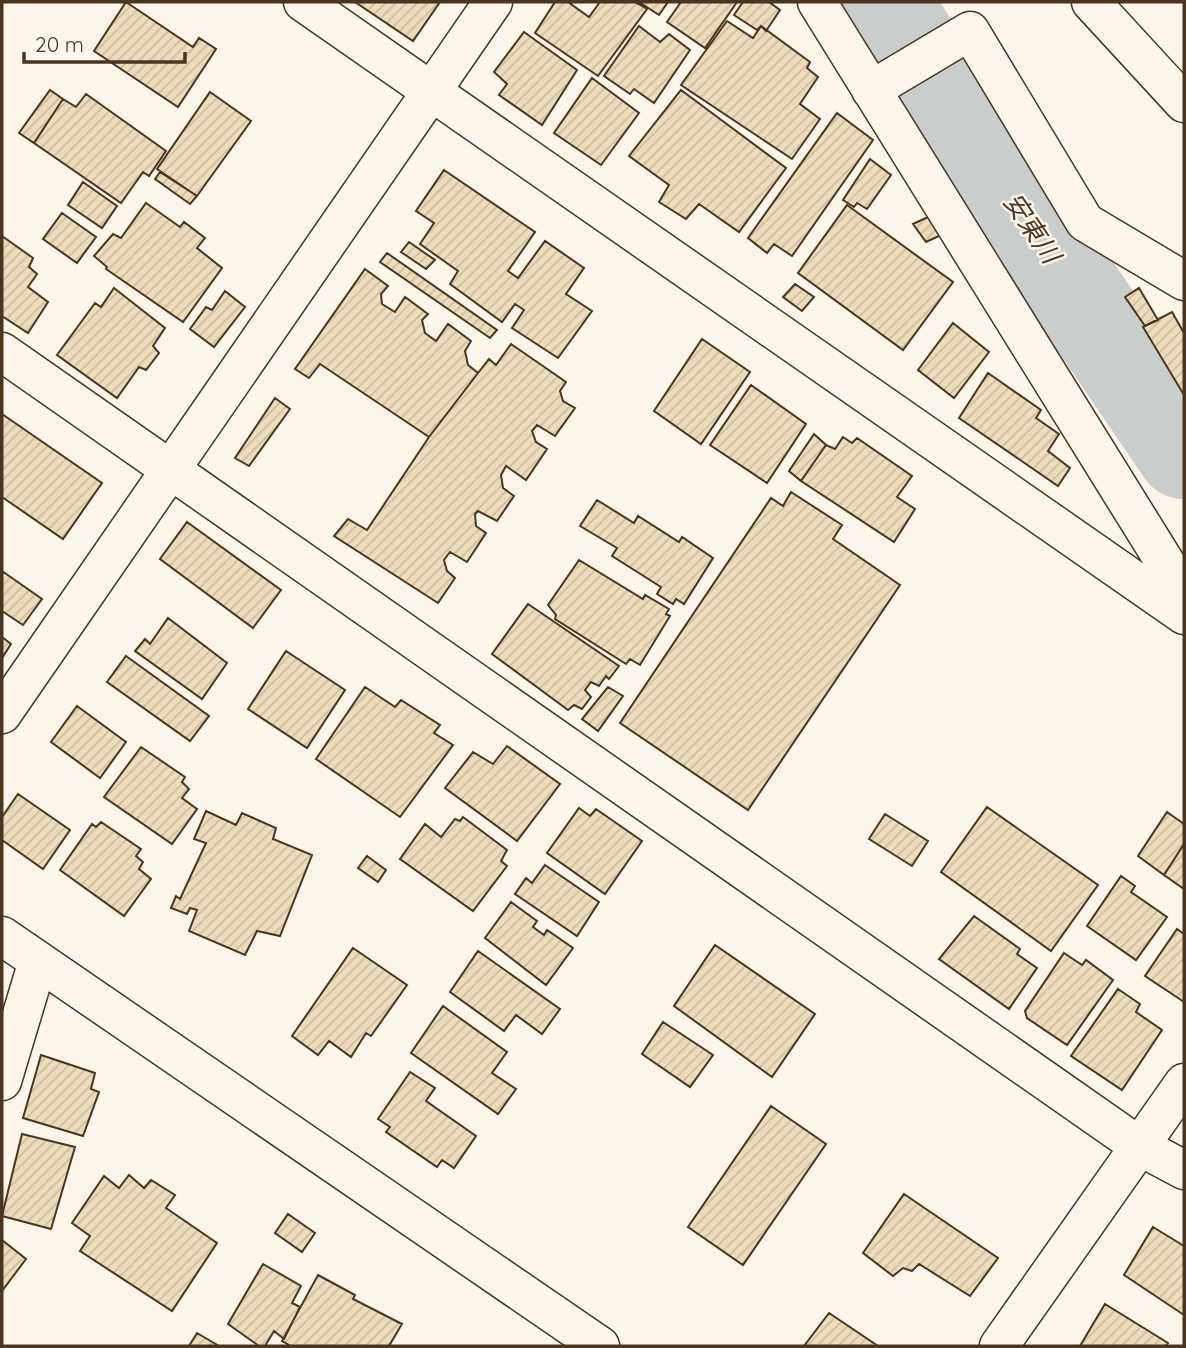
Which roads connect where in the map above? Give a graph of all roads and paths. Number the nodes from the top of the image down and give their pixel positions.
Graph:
1 (303, 2) edge
2 (493, 2) edge
3 (817, 2) edge
4 (1091, 2) edge
5 (871, 90) junction
6 (431, 92) junction
7 (1184, 103) edge
8 (1184, 281) edge
9 (2, 352) edge
10 (170, 470) junction
11 (1184, 593) edge
12 (1184, 615) edge
13 (2, 713) edge
14 (2, 936) edge
15 (38, 961) junction
16 (2, 1081) edge
17 (1184, 1083) edge
18 (1139, 1146) junction
19 (1184, 1170) edge
20 (600, 1346) edge
21 (999, 1346) edge

1 - 6 street
2 - 6 street
3 - 5 street
4 - 7 street
5 - 8 street
5 - 11 street
6 - 10 street
6 - 12 street
9 - 10 street
10 - 13 street
10 - 18 street
14 - 15 street
15 - 16 street
15 - 20 street
17 - 18 street
18 - 19 street
18 - 21 street

